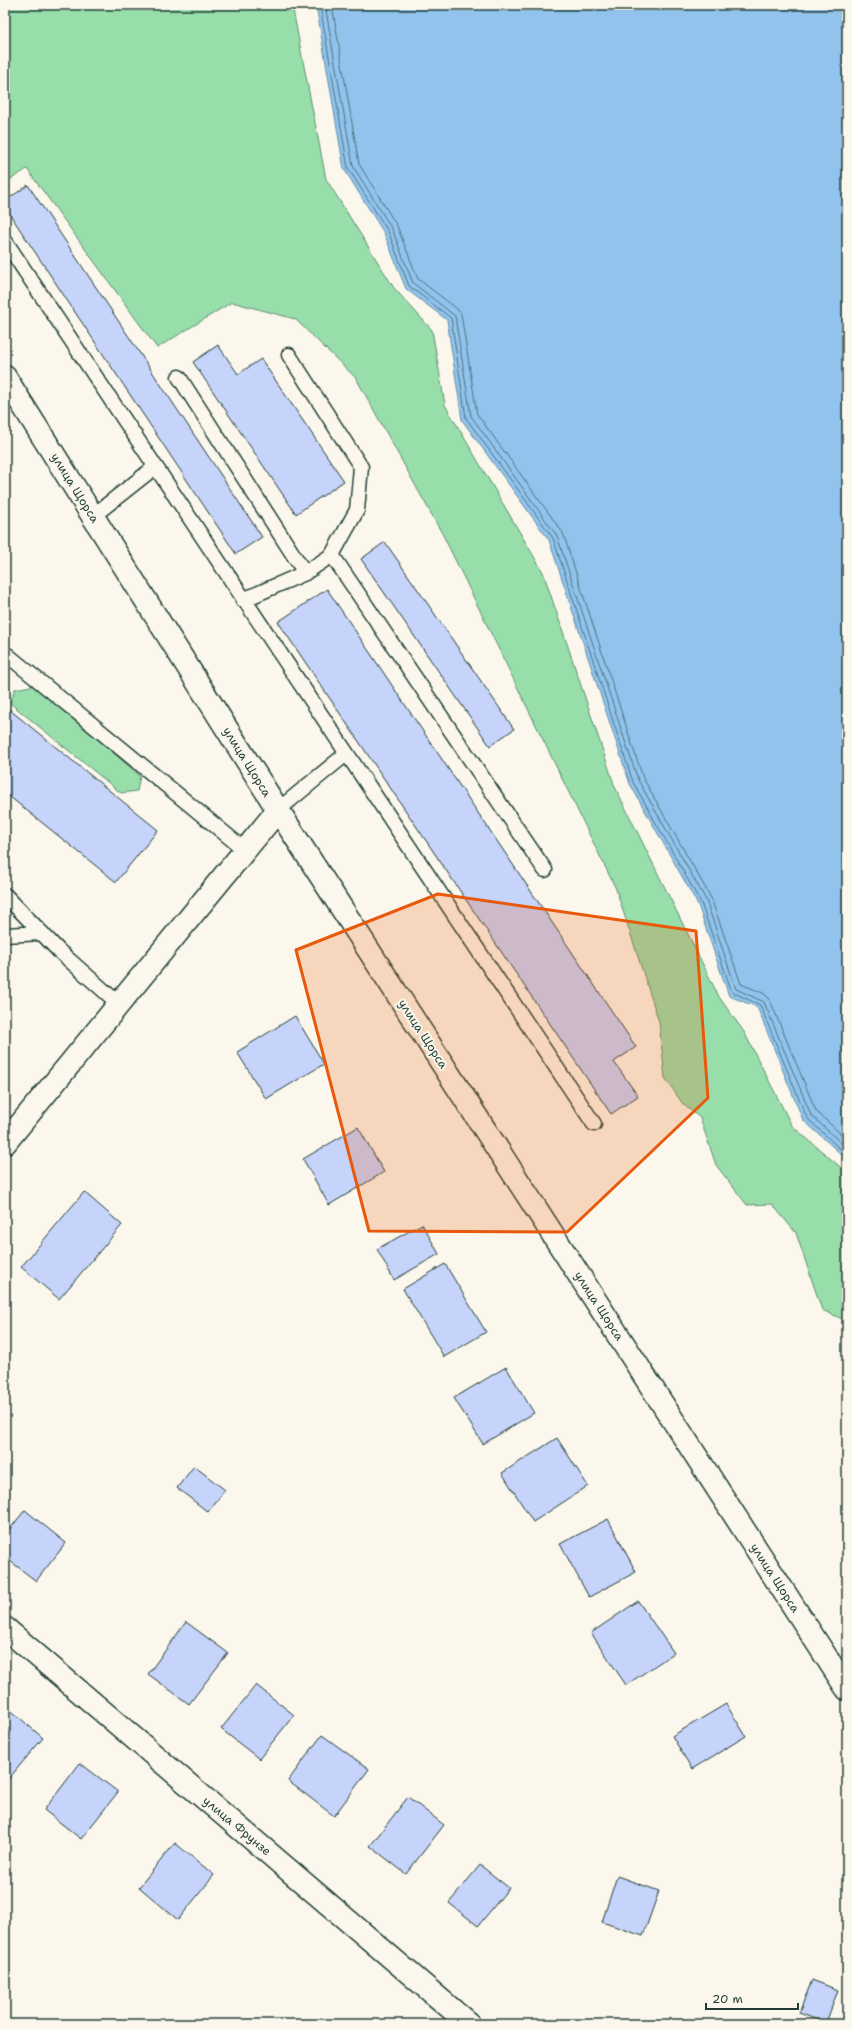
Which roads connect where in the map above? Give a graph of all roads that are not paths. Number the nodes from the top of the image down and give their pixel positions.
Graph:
1 (5, 241) edge
2 (289, 355) dead end
3 (5, 376) edge
4 (179, 377) dead end
5 (155, 467) junction
6 (92, 516) junction
7 (332, 555) junction
8 (305, 573) junction
9 (243, 600) junction
10 (5, 653) edge
11 (346, 754) junction
12 (278, 810) junction
13 (245, 850) junction
14 (545, 870) dead end
15 (5, 896) edge
16 (42, 934) junction
17 (5, 935) edge
18 (119, 1004) junction
19 (594, 1124) dead end
20 (5, 1143) edge
21 (5, 1628) edge
22 (847, 1689) edge
23 (469, 2024) edge

1 - 5 lane
2 - 7 lane
3 - 6 street, улица Щорса
4 - 8 lane
5 - 6 lane
5 - 9 lane
6 - 12 street, улица Щорса
7 - 8 lane
7 - 14 lane
8 - 9 lane
9 - 11 lane
10 - 13 lane
11 - 12 lane
11 - 19 lane
12 - 13 street
12 - 22 street, улица Щорса
13 - 18 street
15 - 16 lane
16 - 17 lane
16 - 18 lane
18 - 20 street
21 - 23 street, улица Фрунзе

